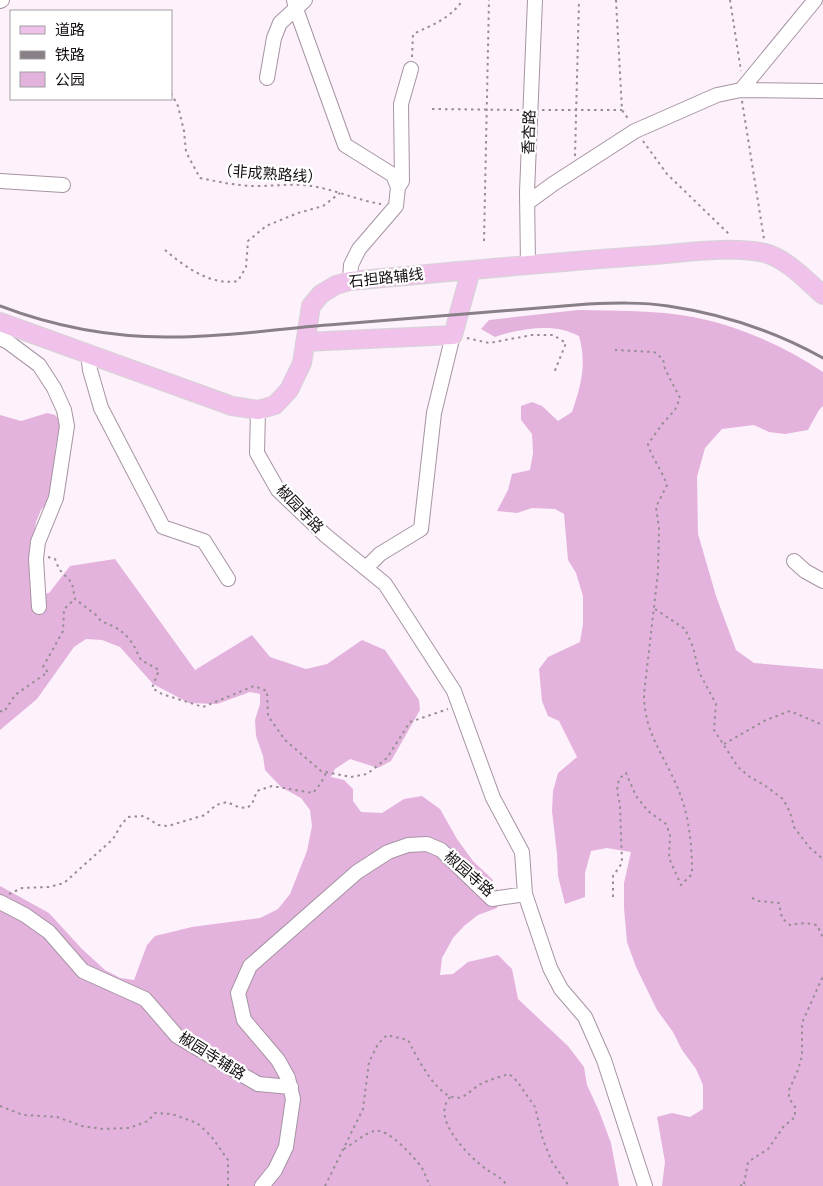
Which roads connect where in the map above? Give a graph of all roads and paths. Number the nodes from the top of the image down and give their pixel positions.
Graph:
1 (463, 0) edge
2 (489, 0) edge
3 (535, 0) edge
4 (579, 0) edge
5 (730, 0) edge
6 (815, 0) edge
7 (298, 3) edge
8 (411, 69) joint
9 (267, 78) dead end
10 (741, 90) junction
11 (823, 91) edge
12 (172, 95) edge
13 (580, 167) junction
14 (0, 180) edge
15 (63, 185) dead end
16 (398, 187) junction
17 (340, 193) junction
18 (527, 203) junction
19 (396, 206) junction
20 (484, 241) dead end
21 (165, 250) dead end
22 (767, 254) junction
23 (528, 265) junction
24 (471, 270) junction
25 (350, 281) junction
26 (823, 295) edge
27 (0, 322) edge
28 (452, 335) junction
29 (0, 338) edge
30 (305, 342) junction
31 (615, 350) dead end
32 (88, 354) junction
33 (554, 373) dead end
34 (258, 410) junction
35 (37, 554) junction
36 (794, 561) dead end
37 (366, 568) junction
38 (228, 579) dead end
39 (823, 581) edge
40 (75, 599) junction
41 (39, 606) dead end
42 (655, 609) junction
43 (460, 706) junction
44 (0, 711) edge
45 (823, 725) edge
46 (724, 744) junction
47 (326, 772) junction
48 (823, 859) edge
49 (525, 894) junction
50 (613, 897) dead end
51 (4, 898) edge
52 (752, 898) dead end
53 (823, 938) edge
54 (823, 976) edge
55 (291, 1088) junction
56 (450, 1096) junction
57 (0, 1106) edge
58 (344, 1149) junction
59 (745, 1185) edge
60 (228, 1186) edge
61 (262, 1186) edge
62 (325, 1186) edge
63 (430, 1186) edge
64 (507, 1186) edge
65 (569, 1186) edge
66 (645, 1186) edge
67 (740, 1186) edge

1 - 8 path
2 - 20 path
3 - 18 street, 香杏路
4 - 13 path
5 - 10 path
6 - 10 street
7 - 9 street
7 - 16 street
8 - 16 street
10 - 11 street
10 - 13 street
10 - 22 path
12 - 17 path, （非成熟路线）
13 - 18 street
14 - 15 street
16 - 19 street
17 - 19 path, （非成熟路线）
17 - 21 path, （非成熟路线）
18 - 23 street, 香杏路
19 - 25 street
22 - 23 main road, 石担路辅线
22 - 26 main road, 石担路辅线
23 - 24 main road, 石担路辅线
24 - 25 main road, 石担路辅线
24 - 28 main road
25 - 30 main road, 石担路辅线
27 - 32 main road
28 - 30 main road
28 - 33 path
28 - 37 street
29 - 35 street
30 - 34 main road, 石担路辅线
31 - 42 path
32 - 34 main road
32 - 38 street
34 - 37 street, 椒园寺路
35 - 40 path
35 - 41 street
36 - 39 street
37 - 43 street, 椒园寺路
40 - 44 path
40 - 47 path
42 - 46 path
42 - 50 path
43 - 47 path
43 - 49 street, 椒园寺路
45 - 46 path
46 - 48 path
47 - 51 path
49 - 55 street, 椒园寺路
49 - 66 street
51 - 55 street, 椒园寺辅路
52 - 53 path
54 - 59 path
55 - 61 street, 椒园寺路
56 - 58 path
56 - 64 path
56 - 65 path
57 - 60 path
58 - 62 path
58 - 63 path
59 - 67 path

